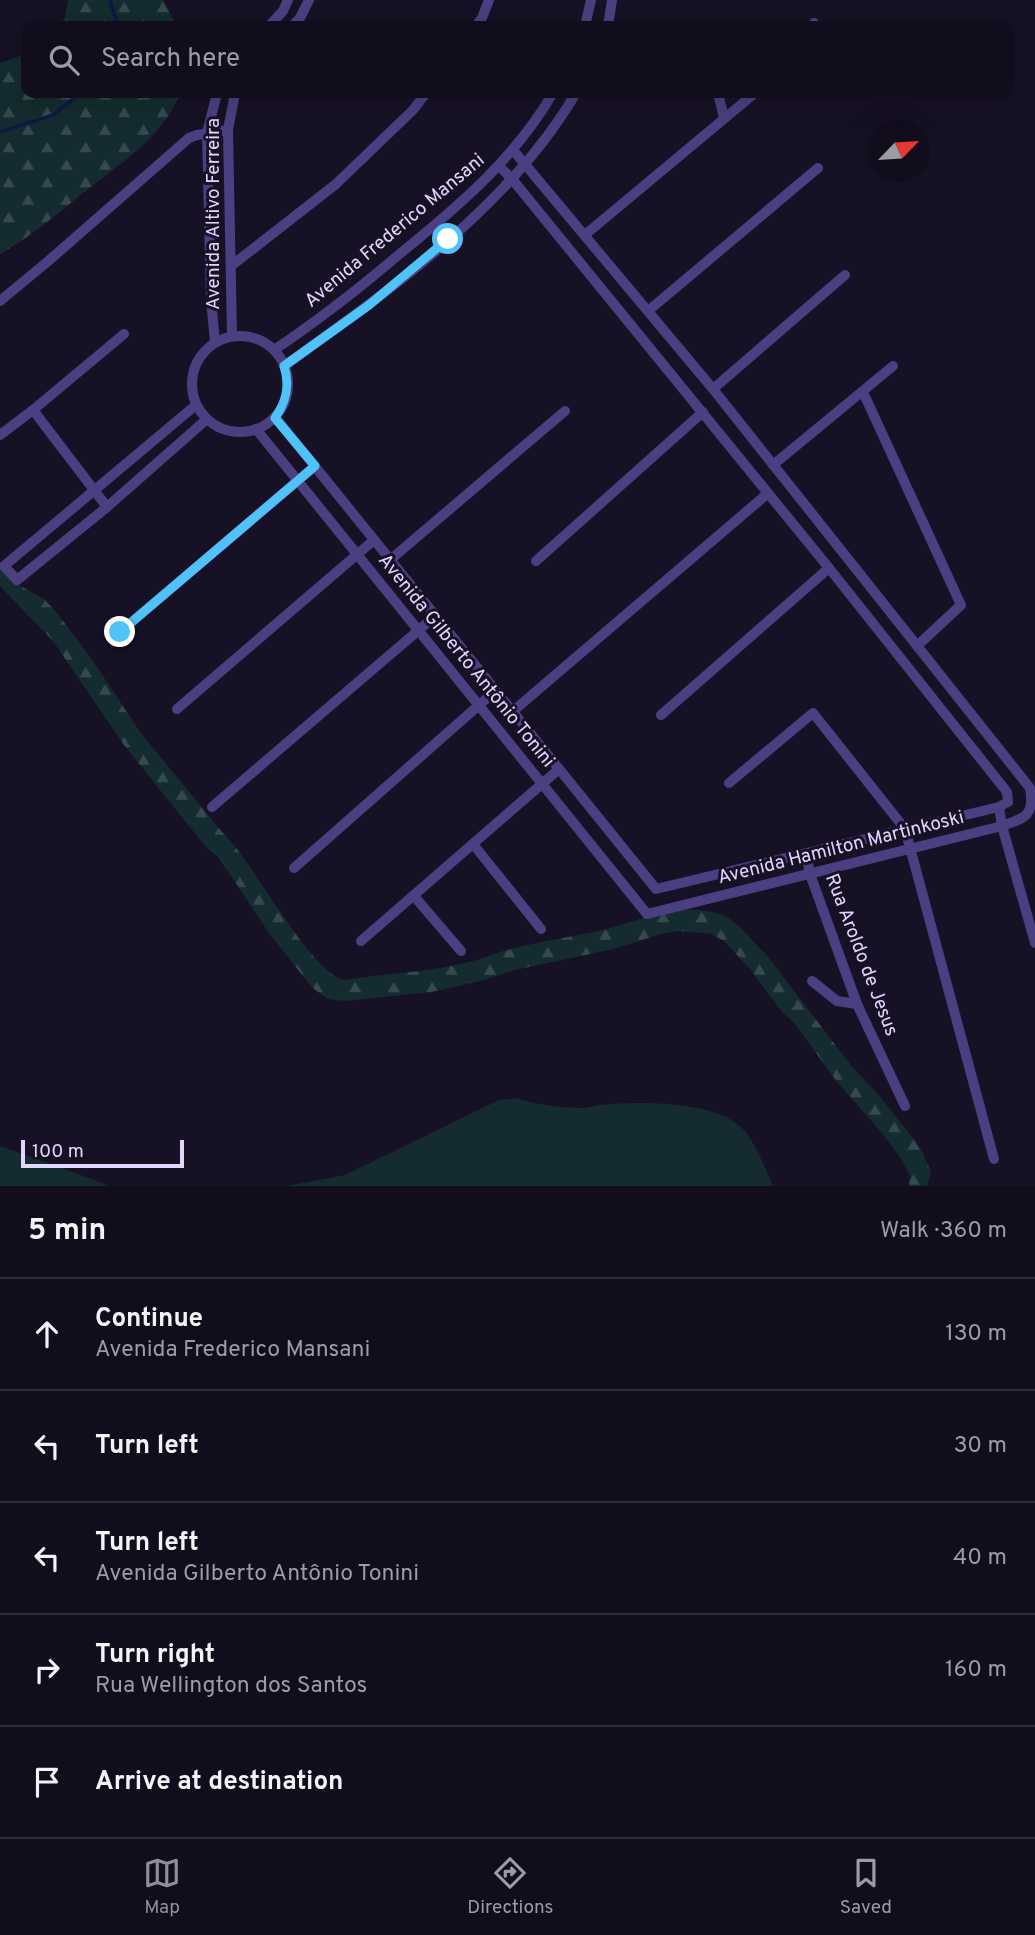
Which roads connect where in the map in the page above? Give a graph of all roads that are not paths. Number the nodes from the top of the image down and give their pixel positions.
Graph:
1 (288, 0) edge
2 (309, 0) edge
3 (488, 0) edge
4 (592, 0) edge
5 (612, 0) edge
6 (274, 21) edge
7 (295, 21) edge
8 (480, 21) edge
9 (586, 21) edge
10 (609, 21) edge
11 (216, 98) edge
12 (234, 98) edge
13 (422, 98) edge
14 (549, 98) edge
15 (573, 98) edge
16 (720, 98) edge
17 (749, 98) edge
18 (724, 118) junction
19 (228, 130) junction
20 (207, 133) junction
21 (513, 150) junction
22 (526, 163) junction
23 (499, 167) junction
24 (818, 168) dead end
25 (512, 179) junction
26 (586, 234) junction
27 (231, 266) junction
28 (845, 275) dead end
29 (0, 301) edge
30 (648, 311) junction
31 (124, 334) dead end
32 (232, 336) junction
33 (215, 342) junction
34 (274, 351) junction
35 (284, 366) junction
36 (893, 366) dead end
37 (713, 389) junction
38 (863, 392) junction
39 (197, 405) junction
40 (33, 410) junction
41 (565, 411) dead end
42 (702, 412) junction
43 (275, 418) junction
44 (207, 419) junction
45 (257, 429) junction
46 (0, 435) edge
47 (773, 465) junction
48 (315, 466) junction
49 (297, 479) junction
50 (95, 492) junction
51 (767, 494) junction
52 (107, 507) junction
53 (374, 540) junction
54 (357, 554) junction
55 (390, 561) junction
56 (536, 561) dead end
57 (829, 568) junction
58 (435, 617) junction
59 (419, 631) junction
60 (120, 632) dead end
61 (917, 646) junction
62 (495, 691) junction
63 (479, 706) junction
64 (177, 709) dead end
65 (512, 712) junction
66 (661, 715) dead end
67 (558, 770) junction
68 (729, 783) dead end
69 (543, 784) junction
70 (1034, 802) edge
71 (1004, 804) junction
72 (212, 807) dead end
73 (1002, 826) junction
74 (905, 829) junction
75 (473, 844) junction
76 (912, 848) junction
77 (806, 854) junction
78 (294, 868) dead end
79 (810, 874) junction
80 (660, 890) joint
81 (414, 896) junction
82 (647, 914) joint
83 (541, 929) dead end
84 (361, 941) dead end
85 (1035, 943) edge
86 (460, 951) dead end
87 (812, 981) dead end
88 (857, 1004) junction
89 (905, 1106) dead end
90 (994, 1159) dead end

1 - 6 street
2 - 7 street
3 - 8 street
4 - 9 street
5 - 10 street
11 - 20 street, Avenida Altivo Ferreira
12 - 19 street, Avenida Altivo Ferreira
13 - 27 street
14 - 21 street, Avenida Frederico Mansani
15 - 22 street, Avenida Frederico Mansani
16 - 18 street
17 - 18 street
18 - 26 street
19 - 20 street
19 - 27 street, Avenida Altivo Ferreira
20 - 29 street
20 - 33 street, Avenida Altivo Ferreira
21 - 22 street
21 - 23 street, Avenida Frederico Mansani
22 - 25 street, Avenida Frederico Mansani
22 - 26 street
23 - 25 street
23 - 34 street, Avenida Frederico Mansani
24 - 30 street
25 - 35 street, Avenida Frederico Mansani
25 - 42 street
26 - 30 street
27 - 32 street, Avenida Altivo Ferreira
28 - 37 street
30 - 37 street
31 - 40 street
32 - 33 street
32 - 34 street
33 - 39 street
34 - 35 street
35 - 43 street
36 - 38 street
37 - 47 street
38 - 47 street
38 - 61 street
39 - 44 street
39 - 50 street
40 - 46 street
40 - 50 street
41 - 55 street
42 - 51 street
42 - 56 street
43 - 45 street
43 - 48 street, Avenida Gilberto Antônio Tonini
44 - 45 street
44 - 52 street
45 - 49 street, Avenida Gilberto Antônio Tonini
47 - 61 street
48 - 49 street
48 - 53 street, Avenida Gilberto Antônio Tonini
49 - 54 street, Avenida Gilberto Antônio Tonini
49 - 60 street
50 - 52 street
50 - 52 street
51 - 57 street
51 - 65 street
53 - 54 street
53 - 55 street, Avenida Gilberto Antônio Tonini
54 - 59 street, Avenida Gilberto Antônio Tonini
54 - 64 street
55 - 58 street, Avenida Gilberto Antônio Tonini
57 - 66 street
57 - 71 street
58 - 59 street
58 - 62 street, Avenida Gilberto Antônio Tonini
59 - 63 street, Avenida Gilberto Antônio Tonini
59 - 72 street
61 - 70 street
62 - 63 street
62 - 65 street, Avenida Gilberto Antônio Tonini
63 - 69 street, Avenida Gilberto Antônio Tonini
63 - 78 street
65 - 67 street, Avenida Gilberto Antônio Tonini
67 - 69 street
67 - 80 street, Avenida Gilberto Antônio Tonini
68 - 74 street
69 - 75 street
69 - 82 street, Avenida Gilberto Antônio Tonini
70 - 73 street, Avenida Hamilton Martinkoski
71 - 73 street
71 - 74 street, Avenida Hamilton Martinkoski
73 - 76 street, Avenida Hamilton Martinkoski
73 - 85 street
74 - 76 street
74 - 77 street, Avenida Hamilton Martinkoski
75 - 81 street
75 - 83 street
76 - 79 street, Avenida Hamilton Martinkoski
76 - 90 street
77 - 79 street, Rua Aroldo de Jesus
77 - 80 street, Avenida Hamilton Martinkoski
79 - 82 street, Avenida Hamilton Martinkoski
79 - 88 street, Rua Aroldo de Jesus
81 - 84 street
81 - 86 street
87 - 88 street
88 - 89 street, Rua Aroldo de Jesus

